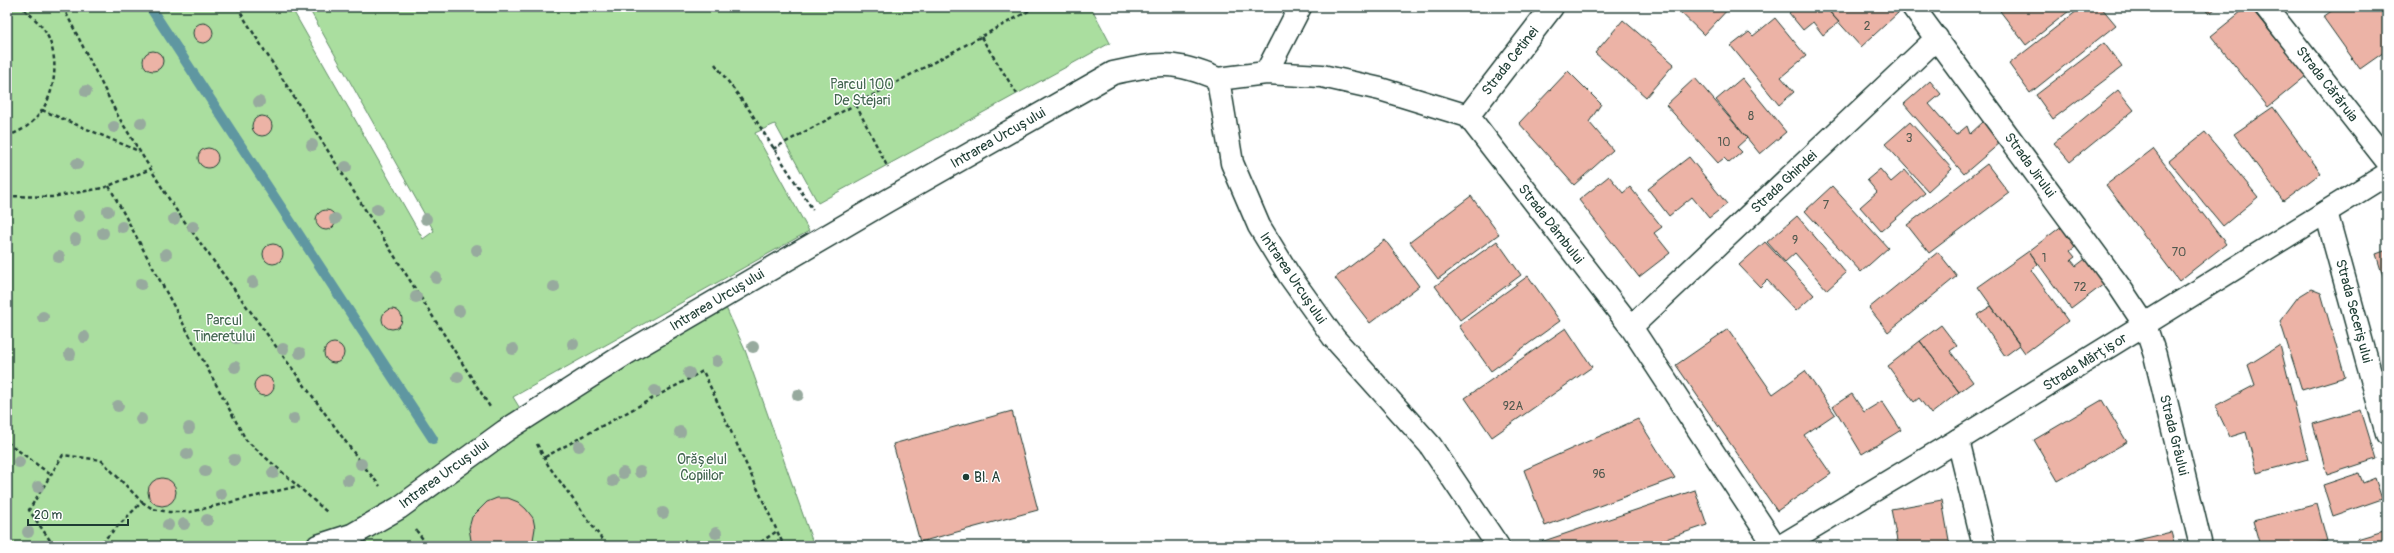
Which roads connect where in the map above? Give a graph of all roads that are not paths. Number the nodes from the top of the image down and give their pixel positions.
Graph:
1 (1300, 7) edge
2 (1552, 7) edge
3 (1913, 7) edge
4 (2266, 7) edge
5 (1937, 38) junction
6 (1266, 73) junction
7 (1218, 79) junction
8 (1468, 116) junction
9 (2387, 161) edge
10 (2387, 174) edge
11 (2326, 212) junction
12 (2145, 325) junction
13 (1631, 327) junction
14 (2387, 434) edge
15 (1958, 440) junction
16 (318, 546) edge
17 (1498, 546) edge
18 (1775, 546) edge
19 (1781, 546) edge
20 (1984, 546) edge
21 (2201, 546) edge

1 - 6 street
2 - 8 street, Strada Cetinei
3 - 5 street, Strada Jirului
4 - 9 street, Strada Cărăruia
5 - 12 street, Strada Jirului
5 - 13 street, Strada Ghindei
6 - 7 street
6 - 8 street
7 - 16 street, Intrarea Urcușului
7 - 17 street, Intrarea Urcușului
8 - 13 street, Strada Dâmbului
10 - 11 street, Strada Mărțișor
11 - 12 street, Strada Mărțișor
11 - 14 street, Strada Secerișului
12 - 15 street, Strada Mărțișor
12 - 21 street, Strada Grâului
13 - 18 street, Strada Dâmbului
15 - 19 street, Strada Mărțișor
15 - 20 street

